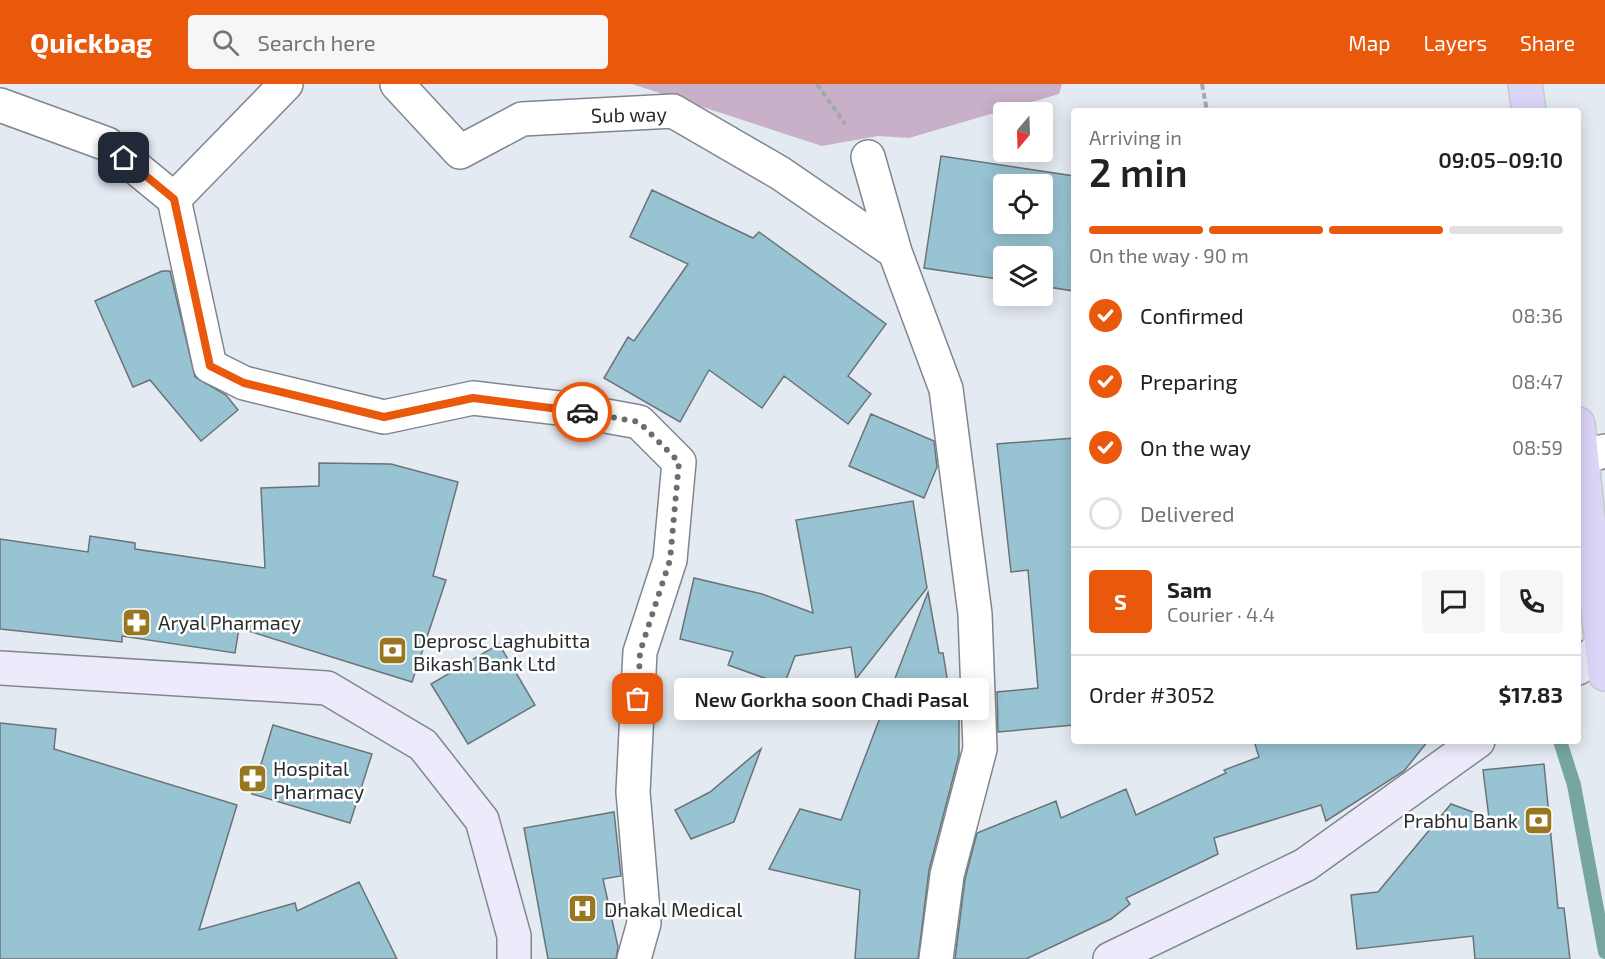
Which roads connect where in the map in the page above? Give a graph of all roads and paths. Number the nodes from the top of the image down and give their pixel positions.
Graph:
1 (286, 84) edge
2 (397, 84) edge
3 (817, 84) edge
4 (1202, 84) edge
5 (1525, 84) edge
6 (0, 105) edge
7 (1206, 108) edge
8 (1529, 108) edge
9 (868, 157) joint
10 (174, 199) junction
11 (895, 252) junction
12 (1581, 430) edge
13 (1594, 454) edge
14 (1586, 565) edge
15 (1595, 663) edge
16 (0, 668) edge
17 (1474, 744) edge
18 (514, 959) edge
19 (634, 959) edge
20 (936, 959) edge
21 (1110, 959) edge

1 - 10 street
2 - 11 street, Sub way
3 - 9 path
4 - 7 path
5 - 8 main road
6 - 10 street
9 - 11 street
10 - 19 street
11 - 20 street
12 - 13 main road
13 - 14 main road
14 - 15 main road
16 - 18 street
17 - 21 street

